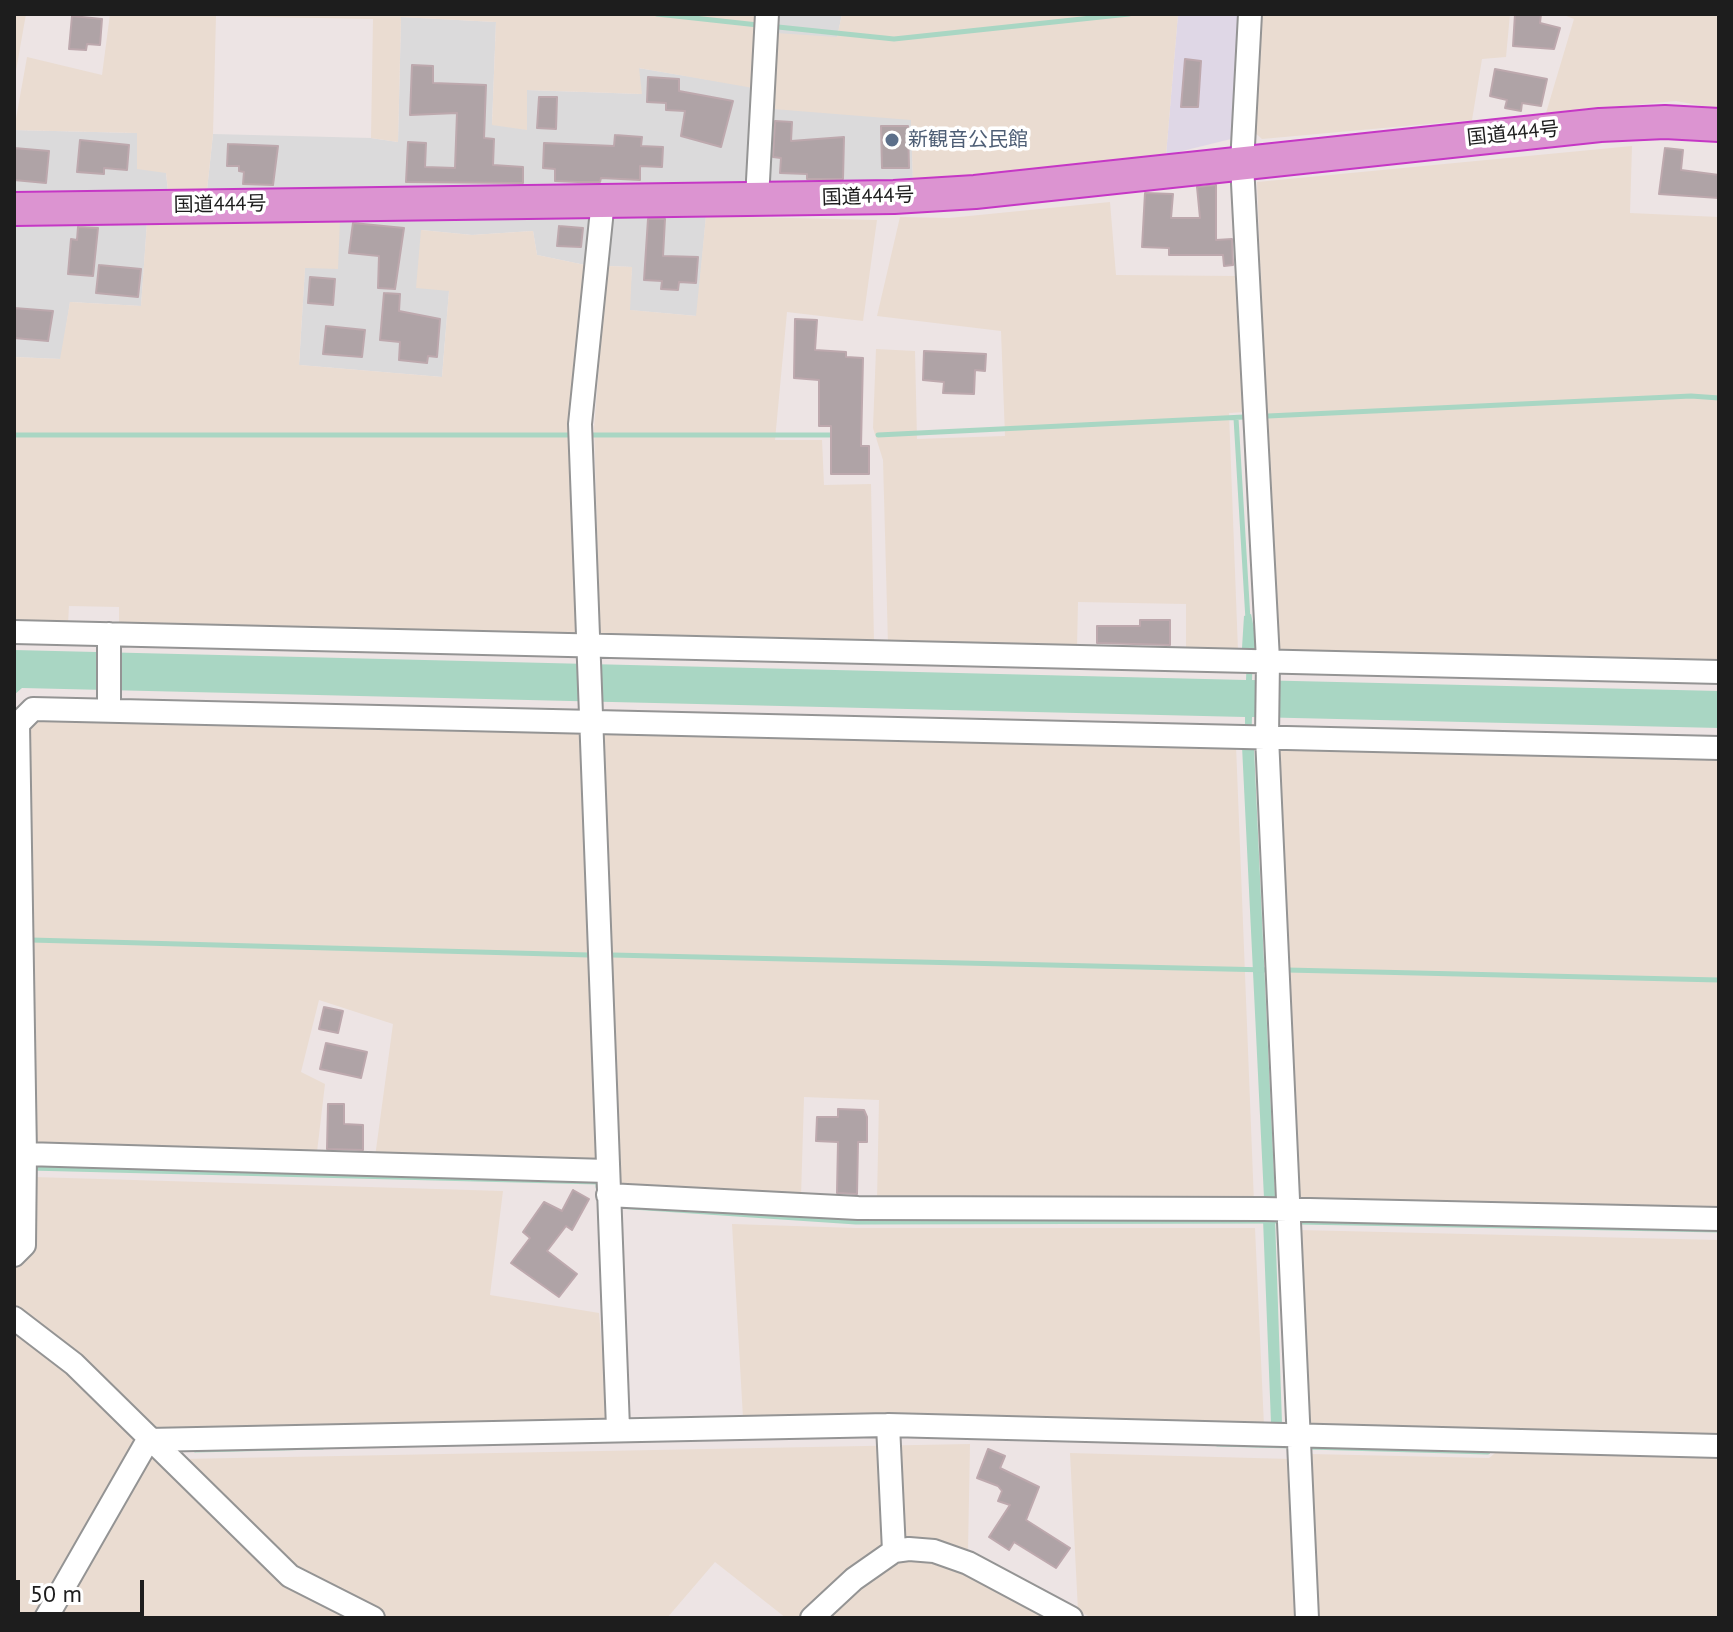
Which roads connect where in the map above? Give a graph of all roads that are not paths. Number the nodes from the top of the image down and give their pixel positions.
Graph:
1 (767, 14) edge
2 (1250, 14) edge
3 (1719, 125) edge
4 (1242, 164) junction
5 (757, 199) junction
6 (603, 200) junction
7 (14, 209) edge
8 (14, 632) edge
9 (109, 634) junction
10 (590, 652) junction
11 (1259, 663) junction
12 (1719, 672) edge
13 (109, 710) junction
14 (593, 716) junction
15 (1258, 734) junction
16 (1719, 748) edge
17 (25, 1164) junction
18 (607, 1171) junction
19 (608, 1195) junction
20 (1277, 1209) junction
21 (1719, 1219) edge
22 (14, 1255) edge
23 (14, 1318) edge
24 (888, 1425) junction
25 (618, 1428) junction
26 (1299, 1434) junction
27 (148, 1440) junction
28 (1719, 1446) edge
29 (894, 1551) junction
30 (46, 1618) edge
31 (373, 1618) edge
32 (812, 1618) edge
33 (1071, 1618) edge
34 (1307, 1618) edge

1 - 5 street
2 - 4 street
3 - 4 highway, 国道444号
4 - 5 highway, 国道444号
4 - 11 street
5 - 6 highway, 国道444号
6 - 7 highway, 国道444号
6 - 10 street
8 - 9 street
9 - 10 street
9 - 13 street
10 - 11 street
10 - 14 street
11 - 12 street
11 - 15 street
13 - 14 street
13 - 17 street
14 - 15 street
14 - 18 street
15 - 16 street
15 - 20 street
17 - 18 street
17 - 22 street
18 - 19 street
19 - 20 street
19 - 25 street
20 - 21 street
20 - 26 street
23 - 27 street
24 - 25 street
24 - 26 street
24 - 29 street
25 - 27 street
26 - 28 street
26 - 34 street
27 - 30 street
27 - 31 street
29 - 32 street
29 - 33 street

